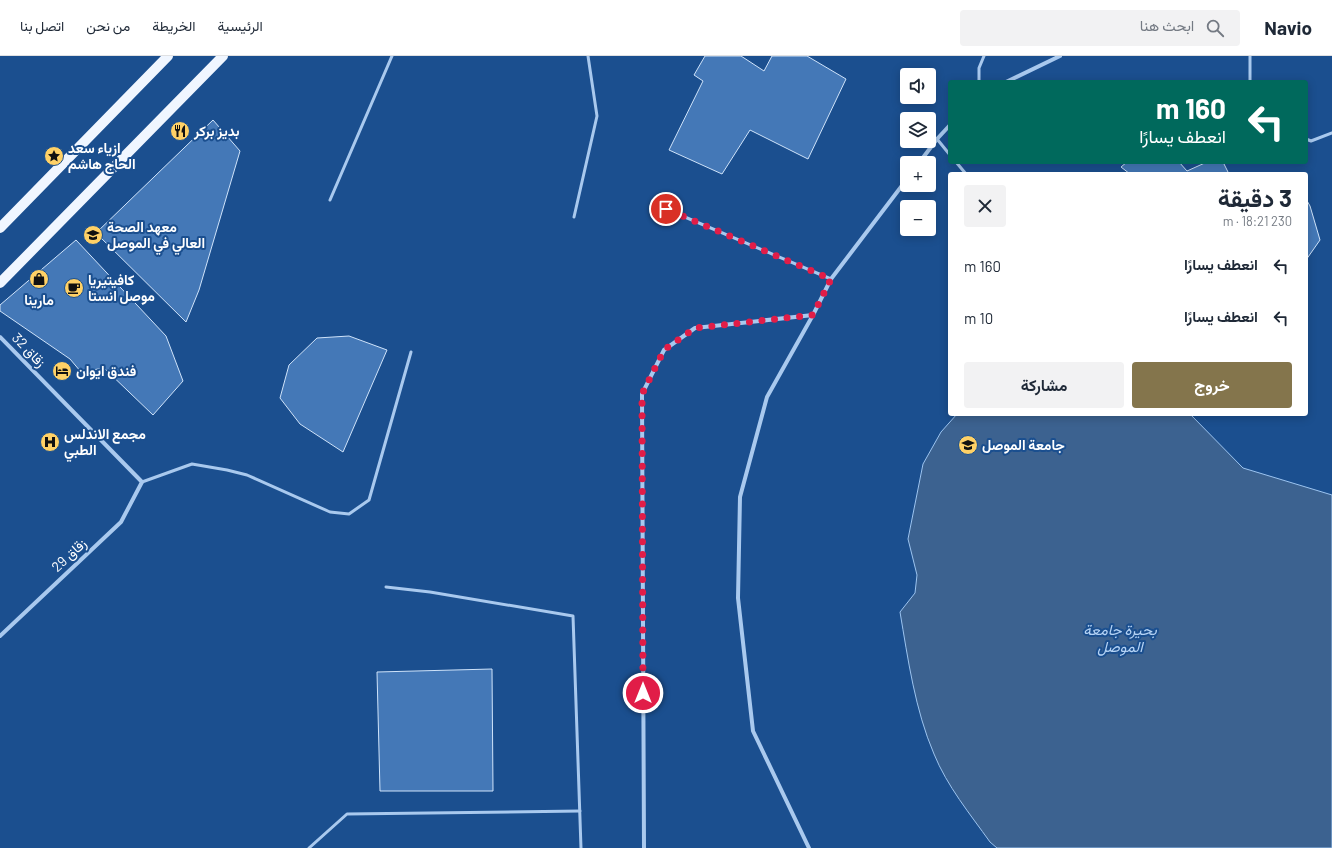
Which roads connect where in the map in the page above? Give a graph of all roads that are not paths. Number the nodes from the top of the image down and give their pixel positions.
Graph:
1 (168, 56) edge
2 (223, 56) edge
3 (392, 56) edge
4 (588, 56) edge
5 (984, 56) edge
6 (1060, 56) edge
7 (1250, 56) edge
8 (979, 80) edge
9 (1010, 80) edge
10 (1250, 80) edge
11 (948, 127) edge
12 (1332, 133) edge
13 (937, 139) junction
14 (1308, 139) edge
15 (948, 153) edge
16 (924, 156) edge
17 (958, 164) edge
18 (964, 172) edge
19 (900, 188) edge
20 (330, 200) dead end
21 (666, 209) dead end
22 (574, 217) dead end
23 (0, 228) edge
24 (831, 279) junction
25 (0, 283) edge
26 (813, 315) junction
27 (0, 336) edge
28 (411, 352) dead end
29 (142, 482) junction
30 (386, 587) dead end
31 (0, 636) edge
32 (580, 811) junction
33 (309, 848) edge
34 (582, 848) edge
35 (644, 848) edge
36 (809, 848) edge

1 - 23 main road
2 - 25 main road
3 - 20 lane
4 - 22 lane
5 - 8 lane
6 - 9 street
7 - 10 lane
11 - 13 street
12 - 14 lane
13 - 15 lane
13 - 16 street
17 - 18 lane
19 - 24 street
21 - 24 lane
24 - 26 street
26 - 35 street
26 - 36 street
27 - 29 street, زقاق 32
28 - 29 lane
29 - 31 street, زقاق 29
30 - 32 lane
32 - 33 lane
32 - 34 lane

